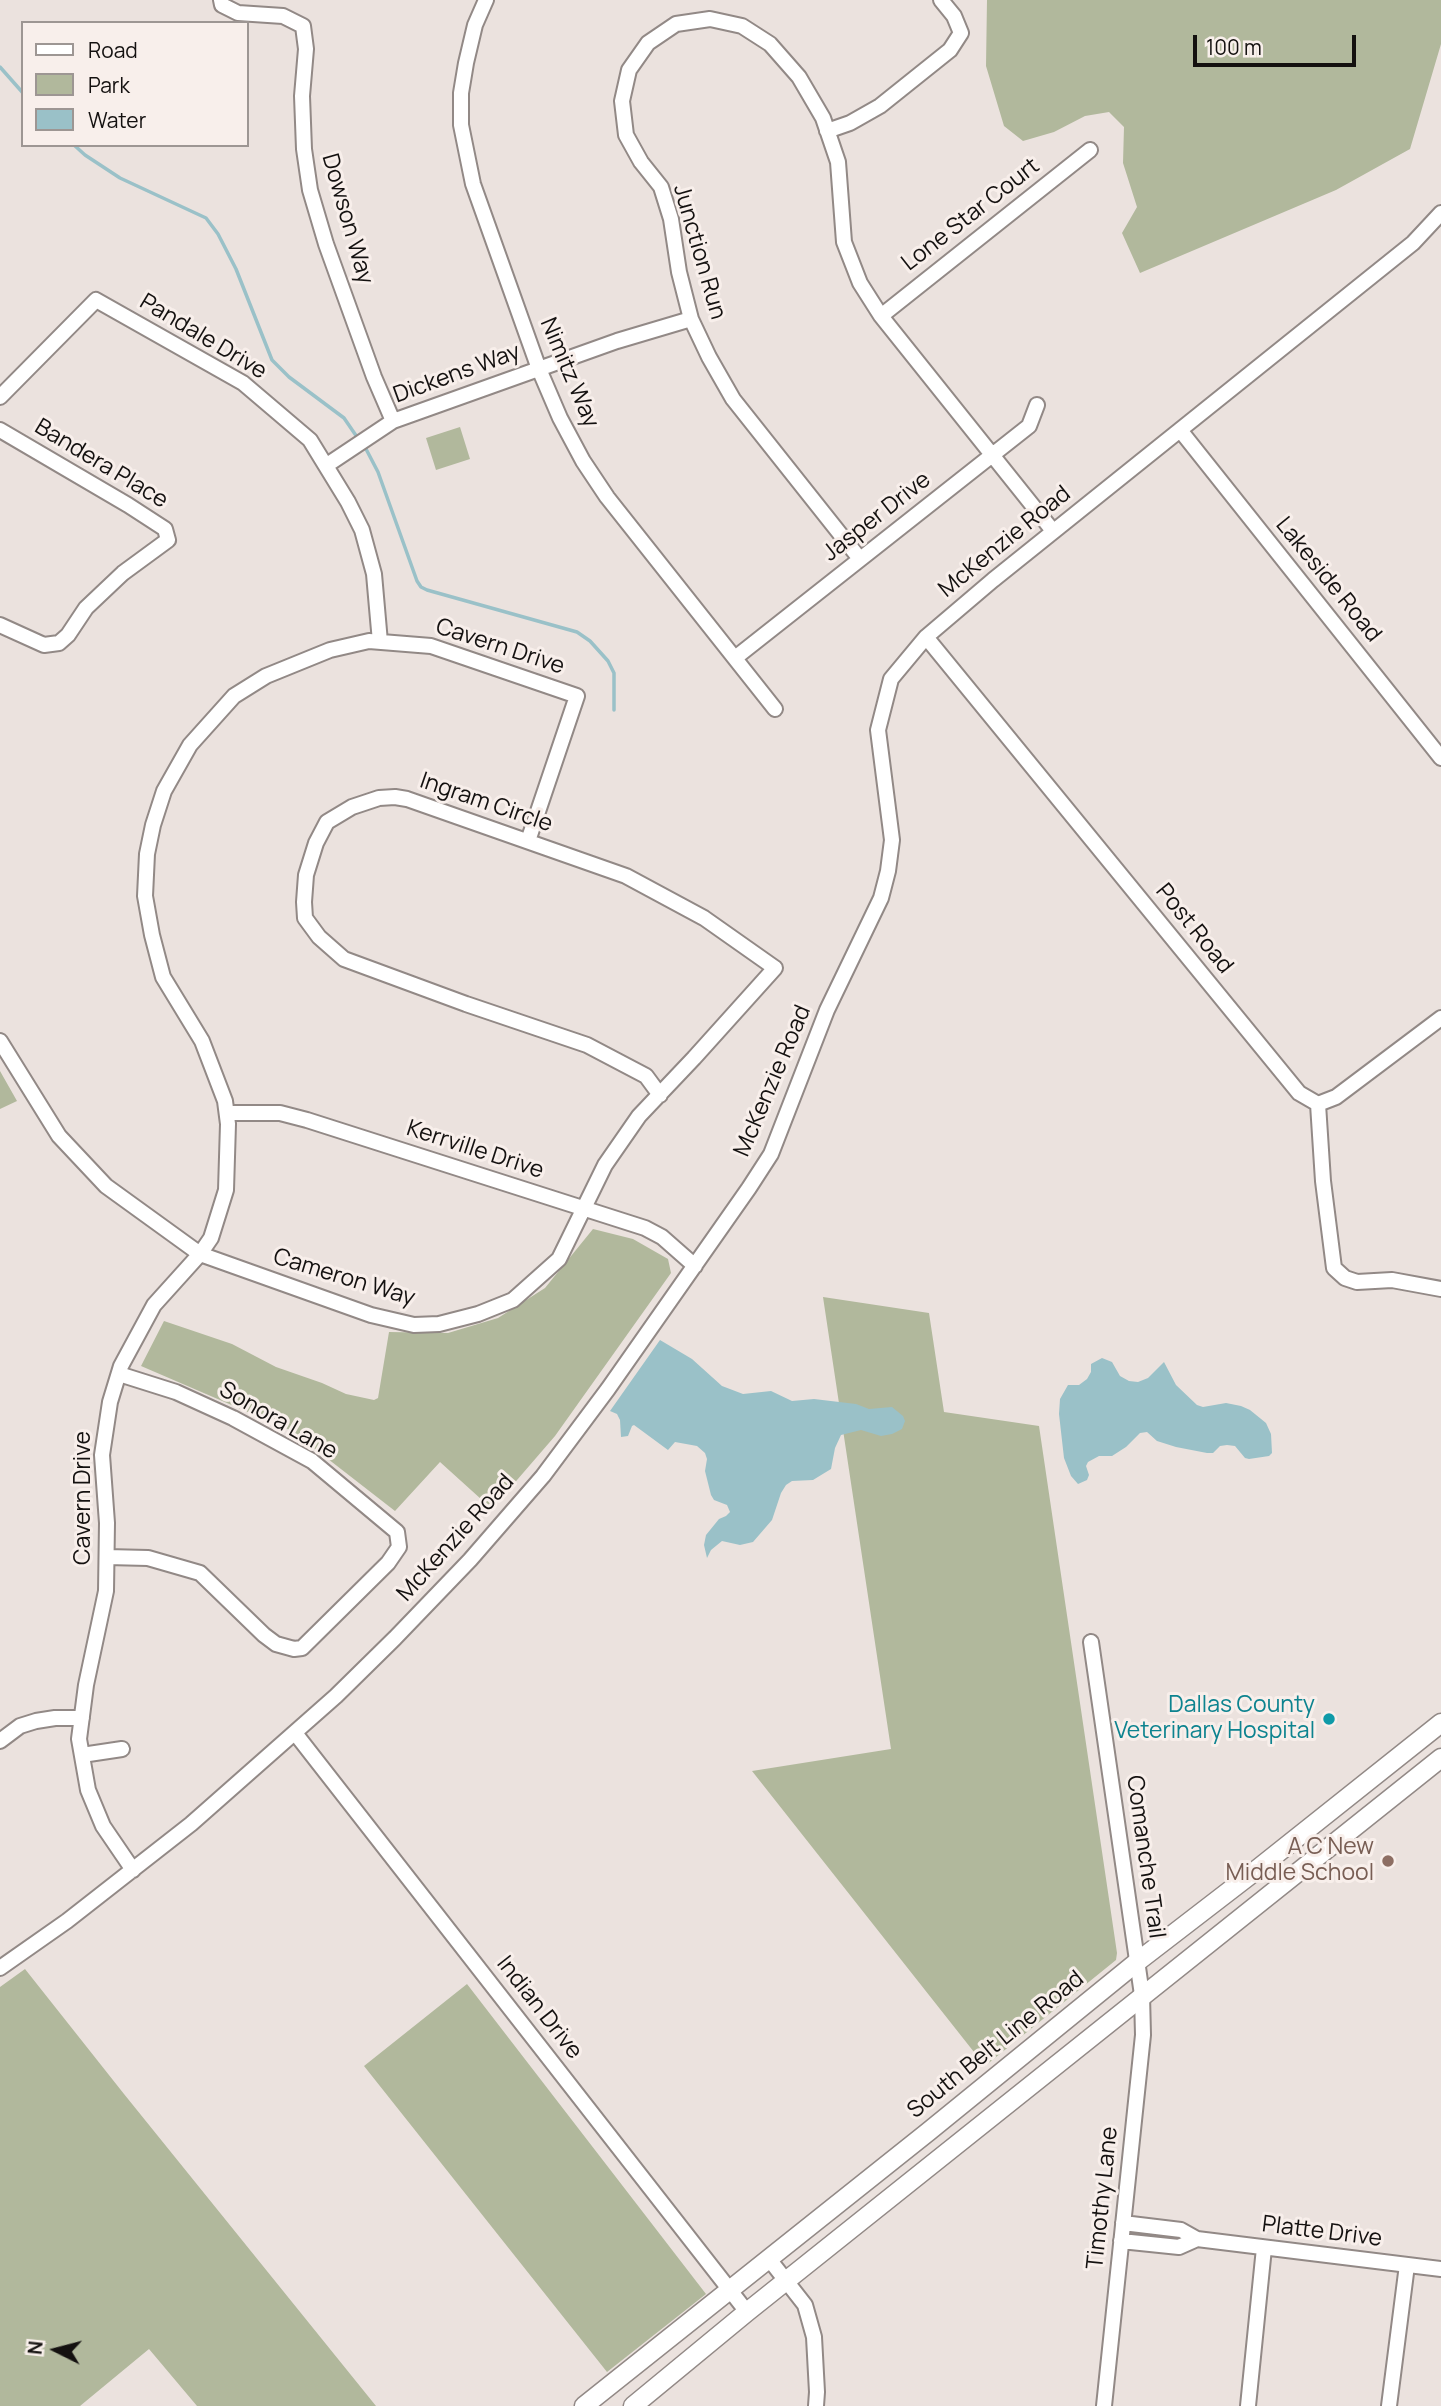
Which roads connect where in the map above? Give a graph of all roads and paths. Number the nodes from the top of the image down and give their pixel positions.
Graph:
1 (221, 0) edge
2 (486, 0) edge
3 (941, 0) edge
4 (827, 131) junction
5 (1090, 150) dead end
6 (1441, 214) edge
7 (881, 316) junction
8 (691, 319) junction
9 (539, 369) junction
10 (0, 397) edge
11 (1037, 405) dead end
12 (393, 421) junction
13 (0, 430) edge
14 (1180, 430) junction
15 (992, 454) junction
16 (327, 465) junction
17 (1054, 531) junction
18 (860, 559) junction
19 (0, 625) edge
20 (926, 637) junction
21 (380, 642) junction
22 (735, 658) junction
23 (775, 709) dead end
24 (1441, 758) edge
25 (528, 841) junction
26 (775, 968) joint
27 (1441, 1018) edge
28 (0, 1041) edge
29 (660, 1095) junction
30 (1318, 1104) junction
31 (227, 1113) junction
32 (584, 1208) junction
33 (200, 1254) junction
34 (695, 1266) junction
35 (1441, 1289) edge
36 (118, 1374) junction
37 (107, 1556) junction
38 (1091, 1642) dead end
39 (82, 1718) junction
40 (1441, 1723) edge
41 (295, 1733) junction
42 (0, 1741) edge
43 (122, 1749) dead end
44 (82, 1755) junction
45 (1441, 1758) edge
46 (133, 1870) junction
47 (1137, 1962) junction
48 (0, 1968) edge
49 (1142, 1995) junction
50 (1123, 2223) junction
51 (1197, 2239) junction
52 (1121, 2241) junction
53 (1264, 2248) junction
54 (769, 2259) junction
55 (1407, 2265) junction
56 (1441, 2269) edge
57 (786, 2281) junction
58 (730, 2290) junction
59 (747, 2312) junction
60 (584, 2406) edge
61 (632, 2406) edge
62 (816, 2406) edge
63 (1104, 2406) edge
64 (1248, 2406) edge
65 (1389, 2406) edge

1 - 12 street, Dowson Way
2 - 9 street, Nimitz Way
3 - 4 street
4 - 7 street, Junction Run
4 - 8 street, Junction Run
5 - 7 street, Lone Star Court
6 - 14 street, McKenzie Road
7 - 15 street, Junction Run
8 - 9 street, Dickens Way
8 - 18 street, Junction Run
9 - 12 street, Dickens Way
9 - 22 street, Nimitz Way
10 - 16 street, Pandale Drive
11 - 15 street, Jasper Drive
12 - 16 street, Dickens Way
13 - 19 street, Bandera Place
14 - 17 street, McKenzie Road
14 - 24 street, Lakeside Road
15 - 17 street, Junction Run
15 - 18 street, Jasper Drive
16 - 21 street, Pandale Drive
17 - 20 street, McKenzie Road
18 - 22 street, Jasper Drive
20 - 30 street, Post Road
20 - 34 street, McKenzie Road
21 - 25 street, Cavern Drive
21 - 31 street, Cavern Drive
22 - 23 street, Nimitz Way
25 - 26 street, Ingram Circle
25 - 29 street, Ingram Circle
26 - 29 street, Cameron Way
27 - 30 street
28 - 33 street, Cameron Way
29 - 32 street, Cameron Way
30 - 35 street
31 - 32 street, Kerrville Drive
31 - 33 street, Cavern Drive
32 - 33 street, Cameron Way
32 - 34 street, Kerrville Drive
33 - 36 street, Cavern Drive
34 - 41 street, McKenzie Road
36 - 37 street, Cavern Drive
36 - 37 street, Sonora Lane
37 - 39 street, Cavern Drive
38 - 47 street, Comanche Trail
39 - 42 street
39 - 44 street, Cavern Drive
40 - 47 main road, South Belt Line Road
41 - 46 street, McKenzie Road
41 - 58 street, Indian Drive
43 - 44 street
44 - 46 street, Cavern Drive
45 - 49 main road
46 - 48 street, McKenzie Road
47 - 49 street, Comanche Trail
47 - 54 main road, South Belt Line Road
49 - 50 street, Timothy Lane
49 - 57 main road
50 - 51 street, Platte Drive
50 - 52 street, Timothy Lane
51 - 52 street, Platte Drive
51 - 53 street, Platte Drive
52 - 63 street, Timothy Lane
53 - 55 street, Platte Drive
53 - 64 street
54 - 57 street
54 - 58 main road, South Belt Line Road
55 - 56 street, Platte Drive
55 - 65 street
57 - 59 main road
57 - 62 street
58 - 59 street, Indian Drive
58 - 60 main road, South Belt Line Road
59 - 61 main road

